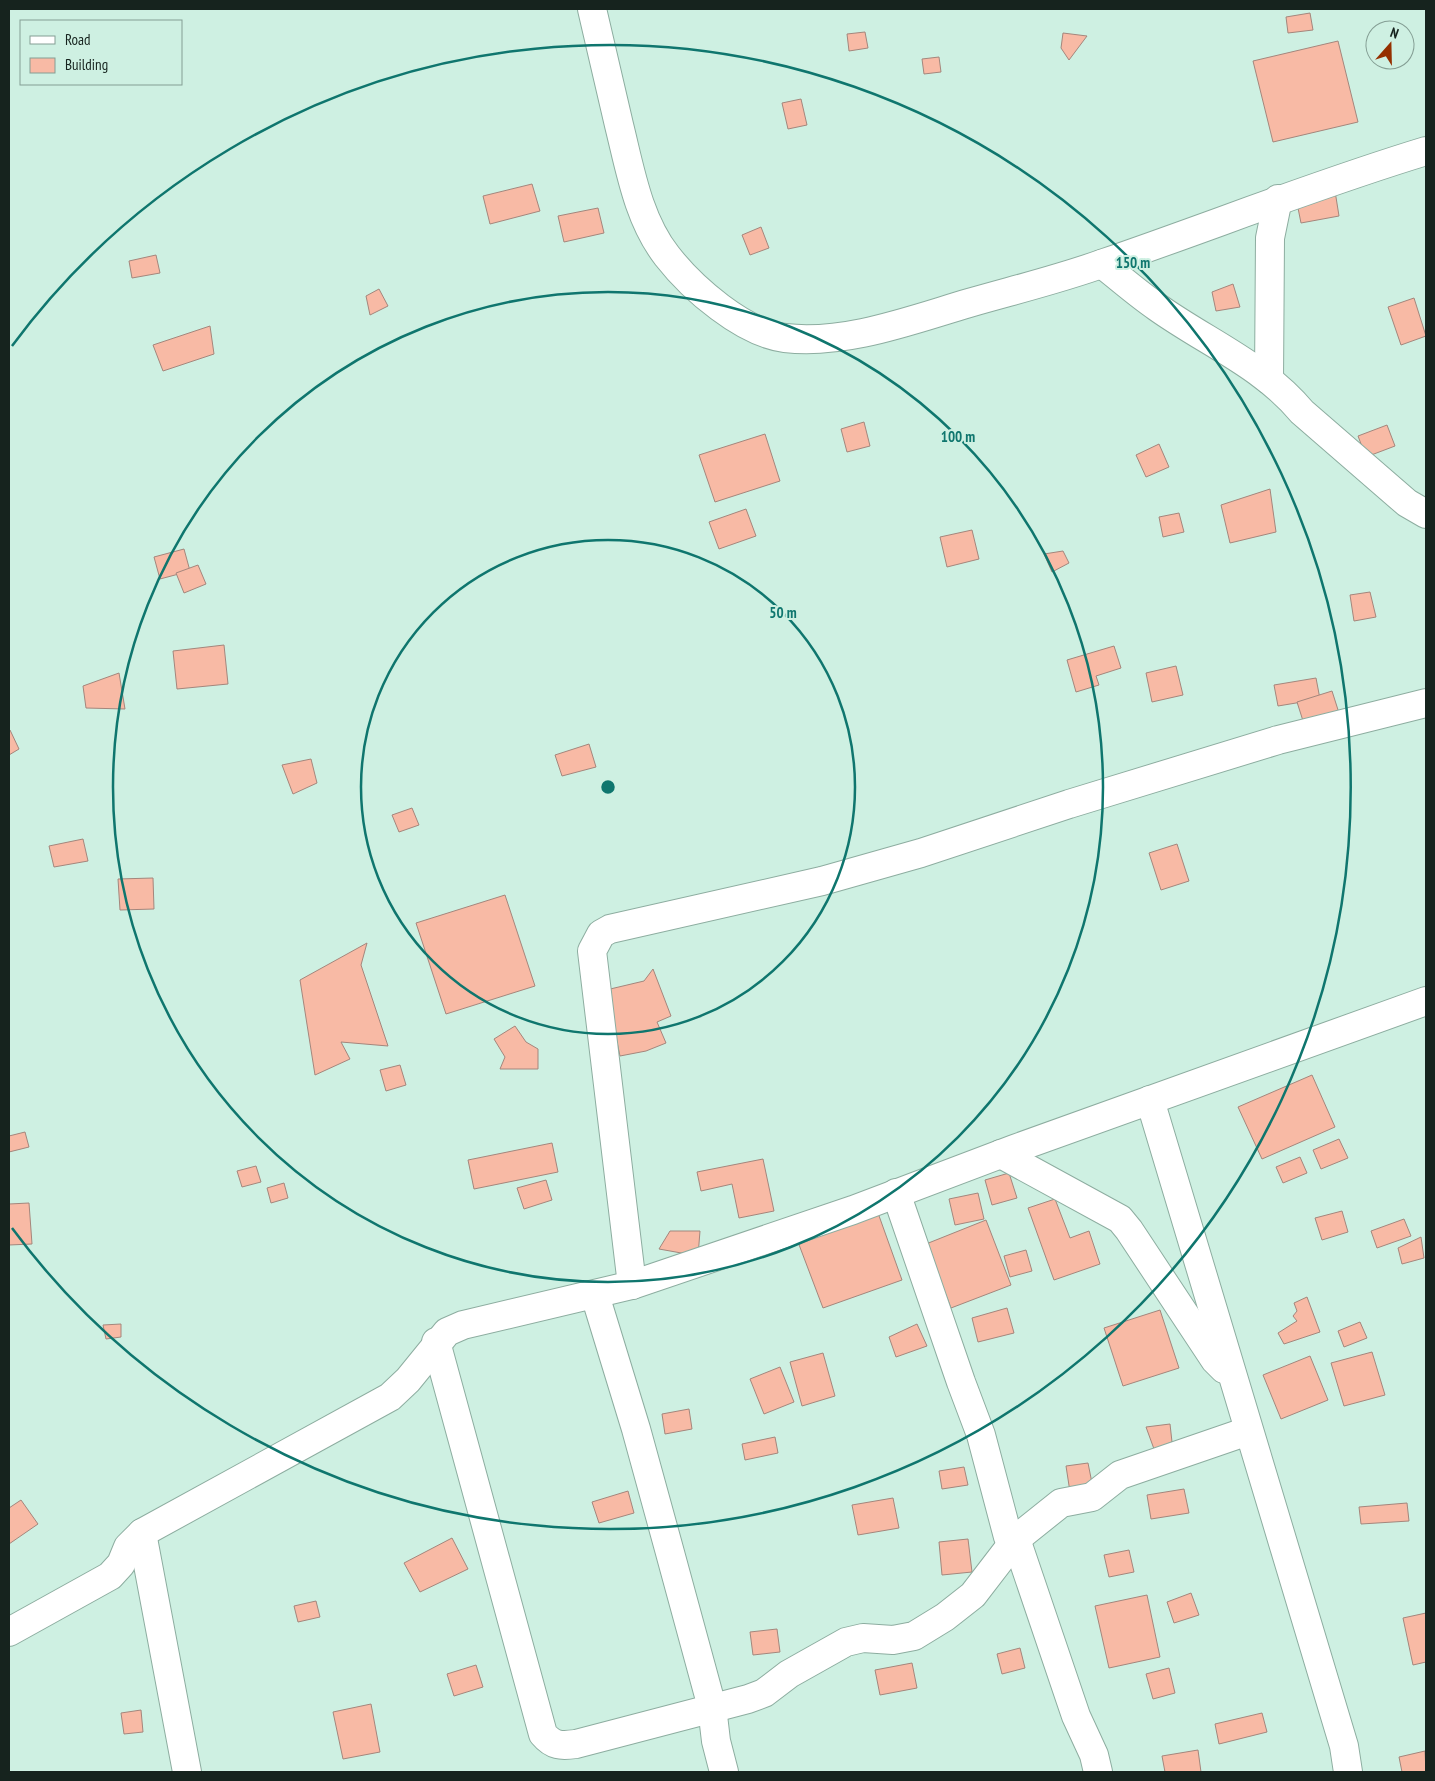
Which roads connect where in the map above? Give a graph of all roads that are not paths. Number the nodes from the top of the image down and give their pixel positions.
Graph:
1 (592, 9) edge
2 (1426, 151) edge
3 (1278, 199) junction
4 (1102, 264) junction
5 (1269, 380) junction
6 (1426, 514) edge
7 (1426, 702) edge
8 (1426, 1001) edge
9 (1150, 1100) junction
10 (1001, 1154) junction
11 (896, 1193) junction
12 (632, 1285) junction
13 (595, 1295) junction
14 (436, 1342) junction
15 (1232, 1376) junction
16 (1248, 1431) junction
17 (142, 1533) junction
18 (1016, 1539) junction
19 (9, 1632) edge
20 (712, 1707) junction
21 (186, 1772) edge
22 (724, 1772) edge
23 (1098, 1772) edge
24 (1348, 1772) edge

1 - 4 street
2 - 3 street
3 - 4 street
3 - 5 street
4 - 5 street
5 - 6 street
7 - 12 street
8 - 9 street
9 - 10 street
9 - 15 street
10 - 11 street
10 - 15 street
11 - 12 street
11 - 18 street
12 - 13 street
13 - 14 street
13 - 20 street
14 - 17 street
14 - 20 street
15 - 16 street
16 - 18 street
16 - 24 street
17 - 19 street
17 - 21 street
18 - 20 street
18 - 23 street
20 - 22 street

